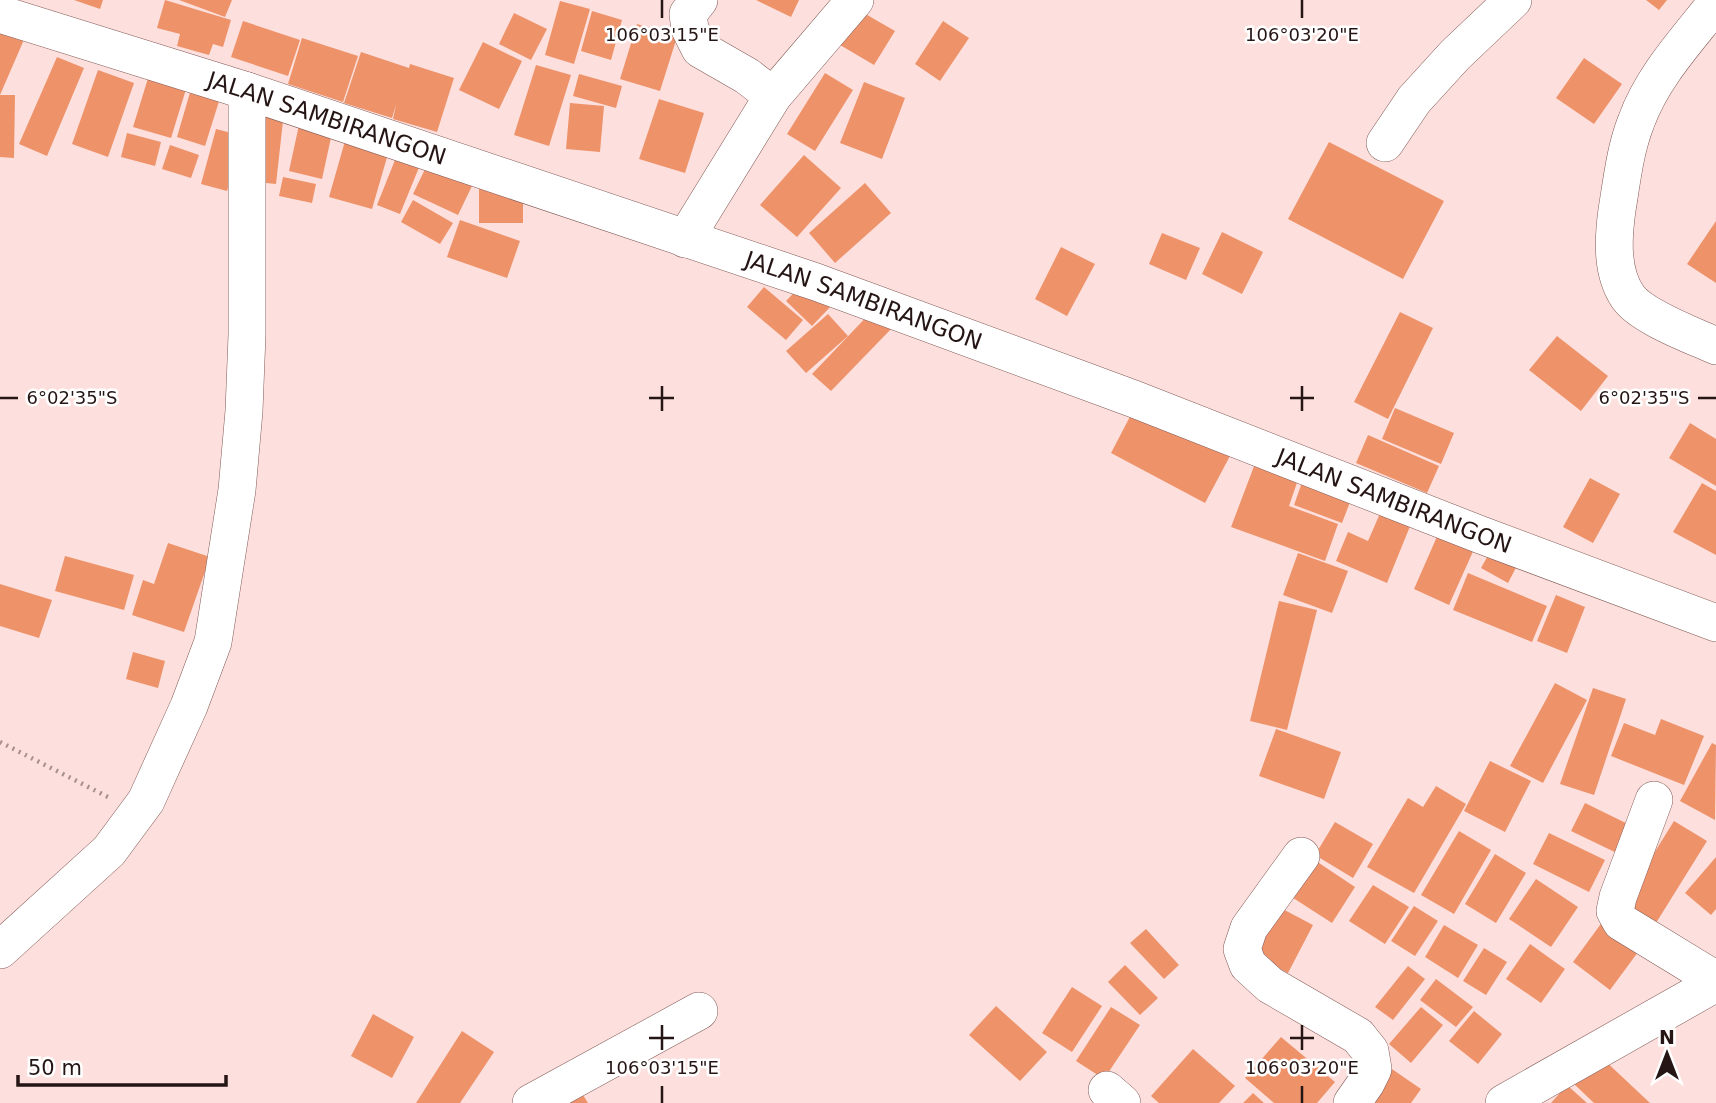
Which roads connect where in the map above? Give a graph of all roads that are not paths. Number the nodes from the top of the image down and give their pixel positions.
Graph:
1 (699, 0) edge
2 (855, 0) edge
3 (1513, 0) edge
4 (1716, 3) edge
5 (46, 13) edge
6 (0, 14) edge
7 (247, 91) junction
8 (773, 96) junction
9 (1385, 143) dead end
10 (685, 239) junction
11 (1716, 346) edge
12 (1716, 623) edge
13 (1654, 800) dead end
14 (1301, 856) dead end
15 (0, 950) edge
16 (1716, 982) edge
17 (699, 1011) dead end
18 (531, 1103) edge
19 (1352, 1103) edge
20 (1504, 1103) edge

1 - 8 street
2 - 8 street
3 - 9 street
4 - 11 street
5 - 6 street, JALAN SAMBIRANGON
5 - 7 street, JALAN SAMBIRANGON
7 - 10 street, JALAN SAMBIRANGON
7 - 15 street
8 - 10 street
10 - 12 street, JALAN SAMBIRANGON
13 - 16 street
14 - 19 street
16 - 20 street
17 - 18 street

